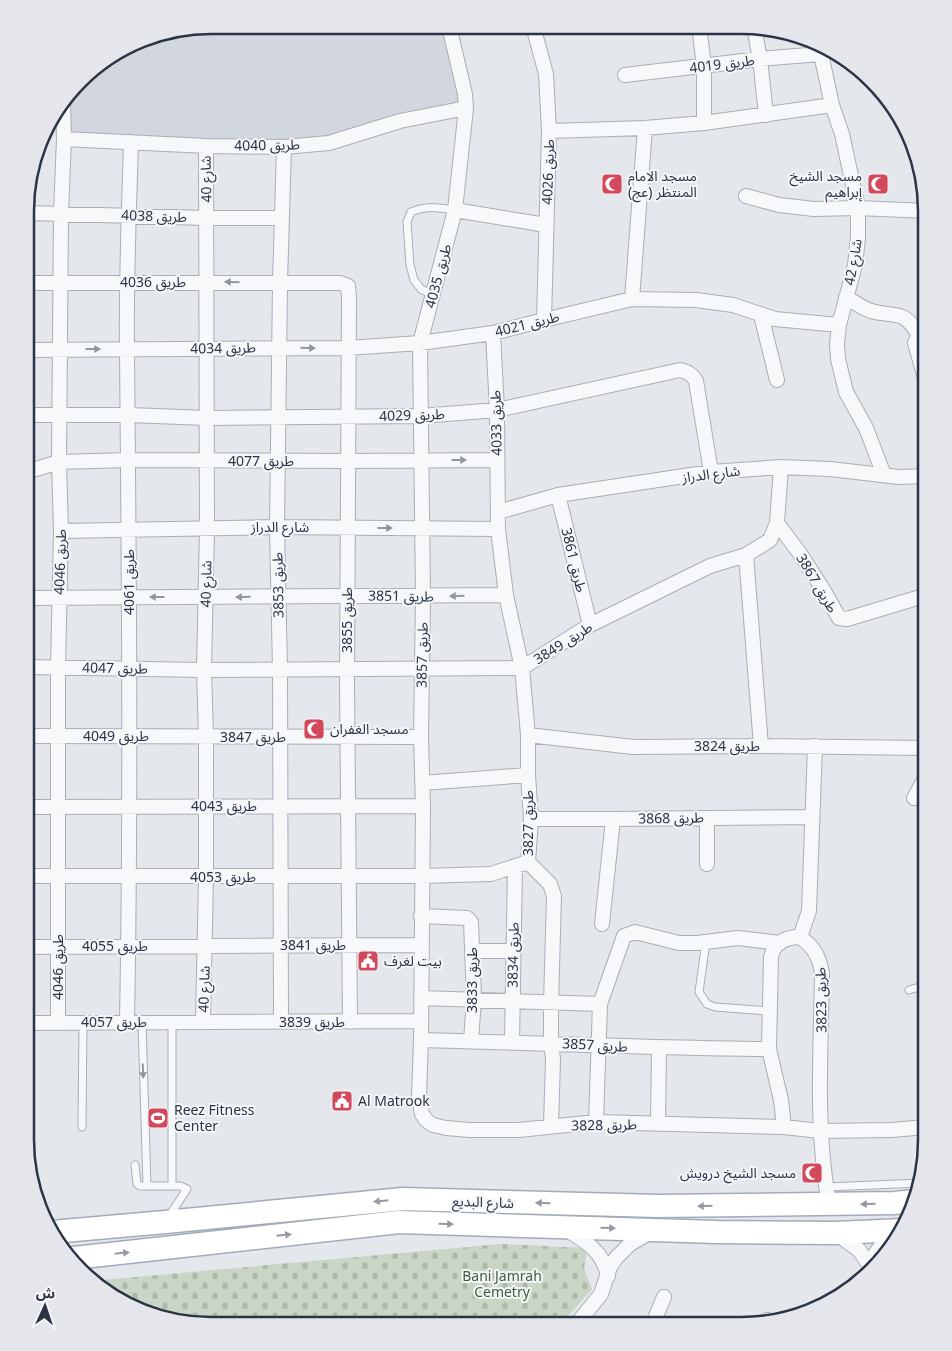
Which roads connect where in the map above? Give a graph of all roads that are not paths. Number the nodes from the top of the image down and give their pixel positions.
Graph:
1 (451, 34) edge
2 (535, 34) edge
3 (700, 34) edge
4 (755, 34) edge
5 (815, 50) edge
6 (821, 52) edge
7 (760, 59) junction
8 (704, 66) junction
9 (624, 75) dead end
10 (832, 105) junction
11 (466, 108) junction
12 (63, 113) edge
13 (766, 115) junction
14 (704, 123) junction
15 (645, 128) junction
16 (549, 131) junction
17 (64, 139) junction
18 (131, 142) junction
19 (206, 146) junction
20 (284, 147) junction
21 (746, 196) dead end
22 (858, 208) junction
23 (456, 210) junction
24 (918, 210) edge
25 (34, 213) edge
26 (61, 214) junction
27 (129, 216) junction
28 (207, 218) junction
29 (282, 218) junction
30 (546, 225) junction
31 (128, 282) junction
32 (207, 282) junction
33 (34, 283) edge
34 (60, 283) junction
35 (280, 283) junction
36 (433, 295) junction
37 (846, 297) junction
38 (632, 299) junction
39 (761, 315) junction
40 (544, 320) junction
41 (839, 325) junction
42 (918, 332) edge
43 (493, 333) junction
44 (918, 339) edge
45 (420, 343) junction
46 (280, 348) junction
47 (348, 348) junction
48 (127, 349) junction
49 (207, 349) junction
50 (34, 350) edge
51 (60, 350) junction
52 (918, 354) edge
53 (777, 380) dead end
54 (496, 410) junction
55 (59, 415) junction
56 (129, 415) junction
57 (34, 416) edge
58 (348, 416) junction
59 (421, 416) junction
60 (279, 417) junction
61 (207, 418) junction
62 (129, 460) junction
63 (421, 460) junction
64 (497, 460) junction
65 (207, 461) junction
66 (278, 461) junction
67 (347, 461) junction
68 (59, 462) junction
69 (780, 467) junction
70 (34, 470) edge
71 (711, 472) junction
72 (884, 475) junction
73 (918, 476) edge
74 (558, 495) junction
75 (498, 512) junction
76 (777, 524) junction
77 (277, 527) junction
78 (207, 528) junction
79 (347, 528) junction
80 (422, 528) junction
81 (498, 528) junction
82 (129, 530) junction
83 (61, 531) junction
84 (746, 555) junction
85 (347, 595) junction
86 (506, 595) junction
87 (278, 596) junction
88 (129, 597) junction
89 (423, 597) junction
90 (34, 598) edge
91 (59, 598) junction
92 (206, 598) junction
93 (918, 598) edge
94 (590, 625) junction
95 (34, 667) edge
96 (58, 667) junction
97 (129, 668) junction
98 (522, 668) junction
99 (204, 670) junction
100 (280, 670) junction
101 (347, 670) junction
102 (422, 670) junction
103 (528, 735) junction
104 (34, 736) edge
105 (58, 736) junction
106 (129, 736) junction
107 (280, 736) junction
108 (347, 736) junction
109 (206, 737) junction
110 (421, 737) junction
111 (761, 746) junction
112 (814, 746) junction
113 (918, 748) edge
114 (528, 775) junction
115 (422, 783) junction
116 (918, 791) edge
117 (914, 798) dead end
118 (130, 806) junction
119 (206, 806) junction
120 (280, 806) junction
121 (348, 806) junction
122 (423, 806) junction
123 (34, 807) edge
124 (59, 807) junction
125 (812, 817) junction
126 (708, 818) junction
127 (530, 819) junction
128 (613, 820) junction
129 (522, 864) junction
130 (707, 864) dead end
131 (34, 876) edge
132 (58, 876) junction
133 (130, 876) junction
134 (348, 876) junction
135 (421, 876) junction
136 (206, 877) junction
137 (281, 877) junction
138 (421, 916) junction
139 (602, 924) dead end
140 (800, 937) junction
141 (706, 942) junction
142 (780, 943) junction
143 (350, 945) junction
144 (421, 945) junction
145 (58, 946) junction
146 (128, 946) junction
147 (206, 946) junction
148 (280, 946) junction
149 (34, 947) edge
150 (473, 951) junction
151 (514, 952) junction
152 (918, 988) edge
153 (909, 990) dead end
154 (421, 998) junction
155 (474, 999) junction
156 (513, 1000) junction
157 (551, 1004) junction
158 (600, 1004) junction
159 (769, 1010) junction
160 (421, 1021) junction
161 (58, 1022) junction
162 (83, 1022) junction
163 (127, 1022) junction
164 (142, 1022) junction
165 (172, 1022) junction
166 (203, 1022) junction
167 (281, 1022) junction
168 (350, 1022) junction
169 (34, 1023) edge
170 (421, 1040) junction
171 (471, 1041) junction
172 (512, 1043) junction
173 (551, 1043) junction
174 (599, 1045) junction
175 (659, 1048) junction
176 (769, 1049) junction
177 (426, 1120) joint
178 (596, 1122) junction
179 (658, 1124) junction
180 (551, 1126) junction
181 (82, 1127) dead end
182 (784, 1127) junction
183 (918, 1128) edge
184 (820, 1131) junction
185 (135, 1165) dead end
186 (912, 1184) edge
187 (147, 1186) junction
188 (172, 1186) junction
189 (828, 1196) junction
190 (907, 1201) edge
191 (165, 1222) junction
192 (562, 1226) junction
193 (655, 1230) junction
194 (894, 1230) edge
195 (59, 1231) edge
196 (835, 1233) junction
197 (886, 1242) edge
198 (876, 1255) edge
199 (79, 1258) edge
200 (867, 1264) edge
201 (608, 1276) junction
202 (664, 1297) dead end
203 (582, 1317) edge
204 (656, 1317) edge

1 - 11 street, طريق 4035
2 - 16 street, طريق 4026
3 - 8 street
4 - 7 street
5 - 7 street, طريق 4019
6 - 10 street, شارع 42
7 - 8 street, طريق 4019
7 - 13 street
8 - 9 street, طريق 4019
8 - 14 street
10 - 13 street
10 - 22 street, شارع 42
11 - 20 street, طريق 4040
11 - 23 street, طريق 4035
12 - 17 street, طريق 4046
13 - 14 street
14 - 15 street
15 - 16 street
15 - 38 street
16 - 30 street, طريق 4026
17 - 18 street, طريق 4040
17 - 26 street, طريق 4046
18 - 19 street, طريق 4040
18 - 27 street, طريق 4061
19 - 20 street, طريق 4040
19 - 28 street, شارع 40
20 - 29 street, طريق 3853
21 - 22 street
22 - 24 street
22 - 37 street, شارع 42
23 - 30 street
23 - 36 street, طريق 4035
23 - 36 lane
25 - 26 street, طريق 4038
26 - 27 street, طريق 4038
26 - 34 street, طريق 4046
27 - 28 street, طريق 4038
27 - 31 street, طريق 4061
28 - 29 street, طريق 4038
28 - 32 street, شارع 40
29 - 35 street, طريق 3853
30 - 40 street, طريق 4026
31 - 32 street, طريق 4036
31 - 34 street, طريق 4036
31 - 48 street, طريق 4061
35 -> 32 street, طريق 4036
32 - 49 street, شارع 40
33 - 34 street, طريق 4036
34 - 51 street, طريق 4046
35 - 46 street, طريق 3853
35 - 47 street, طريق 3855
36 - 45 street, طريق 4035
37 - 41 street, شارع 42
37 - 42 street
38 - 39 street, طريق 4021
38 - 40 street, طريق 4021
39 - 41 street, طريق 4021
39 - 53 street
40 - 43 street, طريق 4021
41 - 72 street, شارع 42
43 - 45 street, طريق 4021
43 - 54 street, طريق 4033
44 - 52 street
45 - 47 street, طريق 4034
45 - 59 street, طريق 4035
46 -> 47 street, طريق 4034
46 - 49 street, طريق 4034
46 - 60 street, طريق 3853
47 - 58 street, طريق 3855
48 - 49 street, طريق 4034
51 -> 48 street, طريق 4034
48 - 56 street, طريق 4061
49 - 61 street, شارع 40
50 - 51 street, طريق 4034
51 - 55 street, طريق 4046
54 - 59 street, طريق 4029
54 - 64 street, طريق 4033
54 - 71 street, طريق 4029
55 - 56 street, طريق 4029
55 - 57 street, طريق 4029
55 - 68 street, طريق 4046
56 - 61 street, طريق 4029
56 - 62 street, طريق 4061
58 - 59 street, طريق 4029
58 - 60 street, طريق 4029
58 - 67 street, طريق 3855
59 - 63 street, طريق 4035
60 - 61 street, طريق 4029
60 - 66 street, طريق 3853
61 - 65 street, شارع 40
62 - 65 street, طريق 4077
62 - 68 street, طريق 4077
62 - 82 street, طريق 4061
63 -> 64 street, طريق 4077
63 - 67 street, طريق 4077
63 - 80 street, طريق 4035
64 - 75 street, طريق 4033
65 - 66 street, طريق 4077
65 - 78 street, شارع 40
66 - 67 street, طريق 4077
66 - 77 street, طريق 3853
67 - 79 street, طريق 3855
68 - 70 street, طريق 4077
68 - 83 street, طريق 4046
69 - 71 street, شارع الدراز
69 - 72 street, شارع الدراز
69 - 76 street
71 - 74 street, شارع الدراز
72 - 73 street, شارع الدراز
74 - 75 street, شارع الدراز
74 - 94 street, طريق 3861
75 - 81 street, طريق 3827
76 - 84 street, طريق 3849
76 - 93 street, طريق 3867
77 - 78 street, شارع الدراز
77 - 79 street, شارع الدراز
77 - 87 street, طريق 3853
78 - 82 street, شارع الدراز
78 - 92 street, شارع 40
79 -> 80 street, شارع الدراز
79 - 85 street, طريق 3855
80 - 81 street, شارع الدراز
80 - 89 street, طريق 3857
81 - 86 street, طريق 3827
82 - 83 street, شارع الدراز
82 - 88 street, طريق 4061
83 - 91 street, طريق 4046
84 - 94 street, طريق 3849
84 - 111 street
85 - 87 street, طريق 3851
85 - 89 street, طريق 3851
85 - 101 street, طريق 3855
86 -> 89 street, طريق 3851
86 - 98 street, طريق 3827
87 -> 92 street, طريق 3851
87 - 100 street, طريق 3853
88 - 91 street, طريق 3851
92 -> 88 street, طريق 3851
88 - 97 street, طريق 4061
89 - 102 street, طريق 3857
90 - 91 street, طريق 3851
91 - 96 street, طريق 4046
92 - 99 street, شارع 40
94 - 98 street, طريق 3849
95 - 96 street, طريق 4047
96 - 97 street, طريق 4047
96 - 105 street, طريق 4046
97 - 99 street, طريق 4047
97 - 106 street, طريق 4061
98 - 102 street, طريق 3849
98 - 103 street, طريق 3827
99 - 100 street, طريق 3849
99 - 109 street, شارع 40
100 - 101 street, طريق 3849
100 - 107 street, طريق 3853
101 - 102 street, طريق 3849
101 - 108 street, طريق 3855
102 - 110 street, طريق 3857
103 - 111 street, طريق 3824
103 - 114 street, طريق 3827
104 - 105 street, طريق 4049
105 - 106 street, طريق 4049
105 - 124 street, طريق 4046
106 - 109 street, طريق 4049
106 - 118 street, طريق 4061
107 - 108 street, طريق 3847
107 - 109 street, طريق 3847
107 - 120 street, طريق 3853
108 - 110 street, طريق 3847
108 - 121 street, طريق 3855
109 - 119 street, شارع 40
110 - 115 street, طريق 3857
111 - 112 street, طريق 3824
112 - 113 street, طريق 3824
112 - 125 street
114 - 115 street
114 - 127 street, طريق 3827
115 - 122 street, طريق 3857
116 - 117 street
118 - 119 street, طريق 4043
118 - 124 street, طريق 4043
118 - 133 street, طريق 4061
119 - 120 street, طريق 4043
119 - 136 street, شارع 40
120 - 121 street, طريق 4043
120 - 137 street, طريق 3853
121 - 122 street, طريق 4043
121 - 134 street, طريق 3855
122 - 135 street, طريق 3857
123 - 124 street, طريق 4043
124 - 132 street, طريق 4046
125 - 126 street, طريق 3868
125 - 140 street
126 - 128 street, طريق 3868
126 - 130 street
127 - 128 street, طريق 3868
127 - 129 street, طريق 3827
128 - 139 street
129 - 135 street, طريق 4053
129 - 151 street, طريق 3834
129 - 157 street, طريق 3827
131 - 132 street, طريق 4053
132 - 133 street, طريق 4053
132 - 145 street, طريق 4046
133 - 136 street, طريق 4053
133 - 146 street, طريق 4061
134 - 135 street, طريق 4053
134 - 137 street, طريق 4053
134 - 143 street, طريق 3855
135 - 138 street, طريق 3857
136 - 137 street, طريق 4053
136 - 147 street, شارع 40
137 - 148 street, طريق 3853
138 - 144 street, طريق 3857
138 - 150 street, طريق 3833
140 - 142 street
140 - 184 street, طريق 3823
141 - 142 street
141 - 158 street
141 - 159 lane
142 - 159 street
143 - 144 street, طريق 3841
143 - 148 street, طريق 3841
143 - 168 street, طريق 3855
144 - 154 street, طريق 3857
145 - 146 street, طريق 4055
145 - 149 street, طريق 4055
145 - 161 street, طريق 4046
146 - 147 street, طريق 4055
146 - 163 street, طريق 4061
147 - 148 street, طريق 3841
147 - 166 street, شارع 40
148 - 167 street, طريق 3853
150 - 151 street
150 - 155 street, طريق 3833
151 - 156 street, طريق 3834
152 - 153 lane
154 - 155 street
154 - 160 street, طريق 3857
155 - 156 street
155 - 171 street, طريق 3833
156 - 157 street
156 - 172 street, طريق 3834
157 - 158 street
157 - 173 street, طريق 3827
158 - 174 street
159 - 176 street
160 - 168 street, طريق 3839
160 - 170 street, طريق 3857
161 - 162 street, طريق 4057
161 - 169 street, طريق 4057
162 - 163 street, طريق 4057
162 - 181 lane
163 - 164 street, طريق 4057
164 - 165 street, طريق 4057
164 -> 187 lane
165 - 166 street, طريق 4057
165 - 188 lane
166 - 167 street, طريق 3839
167 - 168 street, طريق 3839
170 - 171 street, طريق 3857
170 - 177 street, طريق 3857
171 - 172 street, طريق 3857
172 - 173 street, طريق 3857
173 - 174 street, طريق 3857
173 - 180 street, طريق 3827
174 - 175 street, طريق 3857
174 - 178 street
175 - 176 street, طريق 3857
175 - 179 street
176 - 182 street
177 - 180 street, طريق 3828
178 - 179 street, طريق 3828
178 - 180 street, طريق 3828
179 - 182 street, طريق 3828
182 - 184 street, طريق 3828
183 - 184 street, طريق 3828
184 - 189 street, طريق 3823
185 - 187 lane
186 - 189 lane
187 - 188 lane
188 - 191 lane
190 -> 189 main road, شارع البديع
189 -> 191 main road, شارع البديع
191 - 195 main road, شارع البديع
192 -> 193 main road, شارع البديع
199 -> 192 main road, شارع البديع
192 - 201 street
193 - 196 main road, شارع البديع
193 - 201 street
194 - 196 main road, شارع البديع
196 - 200 street
197 - 198 street
201 - 203 street
202 - 204 street

